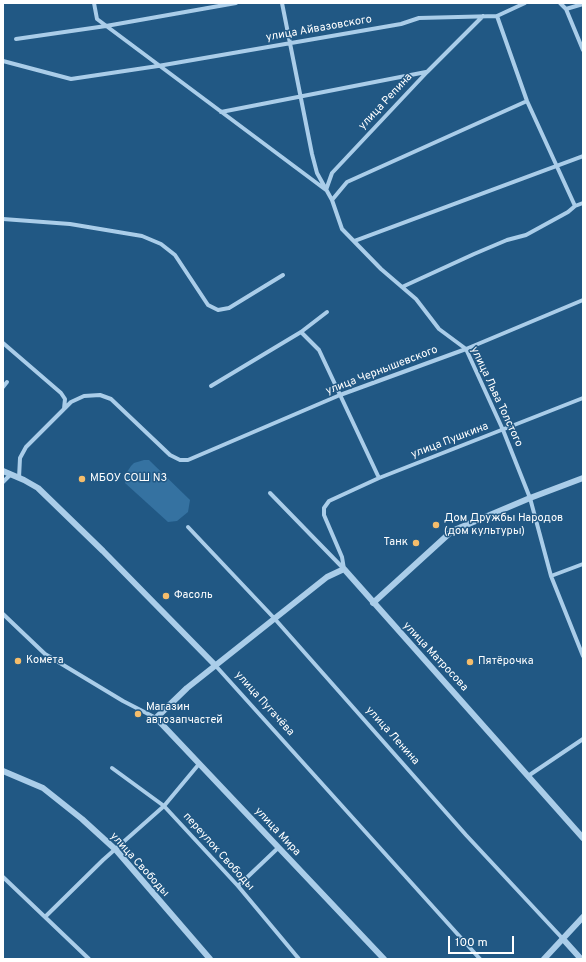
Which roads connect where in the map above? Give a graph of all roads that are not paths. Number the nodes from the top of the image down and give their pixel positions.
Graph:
1 (94, 3) edge
2 (236, 3) edge
3 (282, 3) edge
4 (525, 3) edge
5 (560, 3) edge
6 (583, 4) edge
7 (566, 9) junction
8 (483, 16) junction
9 (497, 16) junction
10 (106, 26) junction
11 (16, 39) dead end
12 (289, 43) junction
13 (583, 50) edge
14 (4, 61) edge
15 (158, 66) junction
16 (427, 72) junction
17 (300, 97) junction
18 (527, 101) junction
19 (221, 112) junction
20 (583, 156) edge
21 (558, 166) junction
22 (326, 190) junction
23 (332, 200) junction
24 (583, 203) edge
25 (575, 206) junction
26 (3, 219) edge
27 (354, 241) junction
28 (283, 275) dead end
29 (402, 287) junction
30 (583, 300) edge
31 (327, 312) dead end
32 (301, 332) junction
33 (3, 343) edge
34 (466, 349) junction
35 (7, 382) dead end
36 (211, 386) dead end
37 (3, 387) edge
38 (340, 395) junction
39 (583, 398) edge
40 (64, 409) junction
41 (502, 430) junction
42 (3, 471) edge
43 (10, 475) junction
44 (19, 478) junction
45 (379, 478) junction
46 (583, 478) edge
47 (3, 482) edge
48 (270, 494) dead end
49 (530, 498) junction
50 (188, 527) dead end
51 (583, 564) edge
52 (344, 569) junction
53 (551, 576) junction
54 (373, 603) junction
55 (3, 614) edge
56 (274, 618) junction
57 (583, 656) edge
58 (215, 666) junction
59 (156, 718) junction
60 (583, 739) edge
61 (200, 764) junction
62 (112, 768) dead end
63 (3, 771) edge
64 (528, 776) junction
65 (164, 806) junction
66 (583, 838) edge
67 (278, 848) junction
68 (116, 850) junction
69 (3, 877) edge
70 (238, 886) junction
71 (46, 916) junction
72 (583, 918) edge
73 (563, 939) junction
74 (89, 959) edge
75 (210, 959) edge
76 (299, 959) edge
77 (384, 959) edge
78 (480, 959) edge
79 (544, 959) edge
80 (581, 959) edge

1 - 10 street
2 - 10 street
3 - 12 street, улица Льва Толстого
4 - 9 street
5 - 7 street
6 - 7 street
7 - 13 street
8 - 9 street, улица Айвазовского
8 - 12 street, улица Айвазовского
8 - 16 street
9 - 18 street
10 - 11 street
10 - 15 street
12 - 15 street, улица Айвазовского
12 - 17 street, улица Льва Толстого
14 - 15 street
15 - 19 street
16 - 17 street, улица Репина
16 - 22 street, улица Репина
17 - 19 street, улица Репина
17 - 22 street, улица Льва Толстого
18 - 21 street
18 - 23 street
19 - 22 street
20 - 21 street
21 - 25 street
21 - 27 street
22 - 23 street, улица Льва Толстого
23 - 27 street, улица Льва Толстого
24 - 25 street
25 - 29 street
26 - 28 street
27 - 29 street, улица Льва Толстого
29 - 34 street, улица Льва Толстого
30 - 34 street, улица Чернышевского
31 - 32 street
32 - 36 street
32 - 38 street
33 - 40 street
34 - 38 street, улица Чернышевского
34 - 41 street, улица Льва Толстого
35 - 37 street
38 - 40 street, улица Чернышевского
38 - 45 street
39 - 41 street, улица Пушкина
40 - 44 street
41 - 45 street, улица Пушкина
41 - 49 street, улица Льва Толстого
42 - 43 street, улица Пугачёва
43 - 44 street, улица Пугачёва
43 - 47 street
44 - 58 street, улица Пугачёва
45 - 52 street, улица Пушкина
46 - 49 street
48 - 52 street, улица Матросова
49 - 53 street, улица Льва Толстого
49 - 54 street
50 - 56 street, улица Ленина
51 - 53 street
52 - 54 street, улица Матросова
52 - 56 street
53 - 57 street, улица Льва Толстого
54 - 64 street, улица Матросова
55 - 59 street
56 - 58 street
56 - 73 street, улица Ленина
58 - 59 street
58 - 78 street, улица Пугачёва
59 - 61 street, улица Мира
60 - 64 street
61 - 65 street
61 - 67 street, улица Мира
62 - 65 street, переулок Свободы
63 - 68 street, улица Свободы
64 - 66 street, улица Матросова
65 - 68 street
65 - 70 street, переулок Свободы
67 - 70 street
67 - 77 street, улица Мира
68 - 71 street
68 - 75 street, улица Свободы
69 - 71 street
70 - 76 street, переулок Свободы
71 - 74 street
72 - 73 street
73 - 79 street
73 - 80 street, улица Ленина

